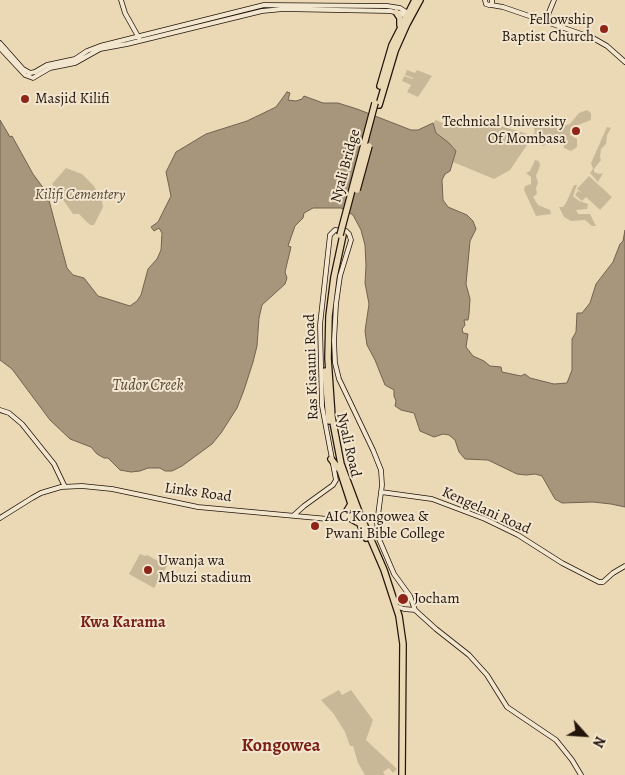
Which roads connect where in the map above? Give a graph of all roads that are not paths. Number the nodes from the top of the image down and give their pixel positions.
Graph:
1 (121, 0) edge
2 (314, 0) edge
3 (414, 0) edge
4 (420, 0) edge
5 (485, 0) edge
6 (554, 0) edge
7 (492, 2) edge
8 (314, 8) junction
9 (405, 14) junction
10 (545, 22) junction
11 (400, 28) junction
12 (138, 39) junction
13 (0, 43) edge
14 (0, 48) edge
15 (625, 62) edge
16 (377, 104) junction
17 (341, 235) junction
18 (339, 378) junction
19 (330, 381) junction
20 (325, 405) junction
21 (0, 410) edge
22 (331, 459) junction
23 (339, 469) junction
24 (60, 479) junction
25 (65, 487) junction
26 (57, 488) junction
27 (381, 492) junction
28 (355, 510) junction
29 (297, 515) junction
30 (346, 515) junction
31 (0, 518) edge
32 (359, 523) junction
33 (625, 566) edge
34 (396, 609) junction
35 (415, 610) junction
36 (402, 775) edge
37 (582, 775) edge

1 - 12 main road
2 - 8 main road
3 - 9 highway
4 - 9 highway
5 - 7 main road
6 - 10 main road
7 - 10 main road
8 - 9 main road
8 - 12 main road
9 - 11 highway
9 - 11 highway
9 - 16 highway
10 - 15 main road
11 - 16 highway
12 - 13 main road
12 - 14 main road
16 - 17 highway, Nyali Bridge, bridge
17 - 19 highway, Nyali Road
17 - 20 highway, Nyali Road
18 - 19 main road
18 - 20 main road, Ras Kisauni Road
18 - 27 main road
19 - 28 highway, Nyali Road
20 - 22 main road, Ras Kisauni Road
20 - 23 highway, Nyali Road
21 - 24 main road
22 - 23 highway
22 - 29 main road, Ras Kisauni Road
23 - 28 highway, Nyali Road
24 - 25 main road
24 - 26 main road
25 - 26 main road, Links Road
25 - 29 main road, Links Road
26 - 31 main road
27 - 33 main road, Kengelani Road
27 - 35 main road
28 - 30 highway
28 - 30 main road, Links Road
28 - 32 highway, Nyali Road
28 - 34 highway, Nyali Road
29 - 30 main road, Links Road
30 - 32 highway
32 - 34 highway, Nyali Road
34 - 35 main road
34 - 36 highway, Nyali Road
35 - 37 main road

